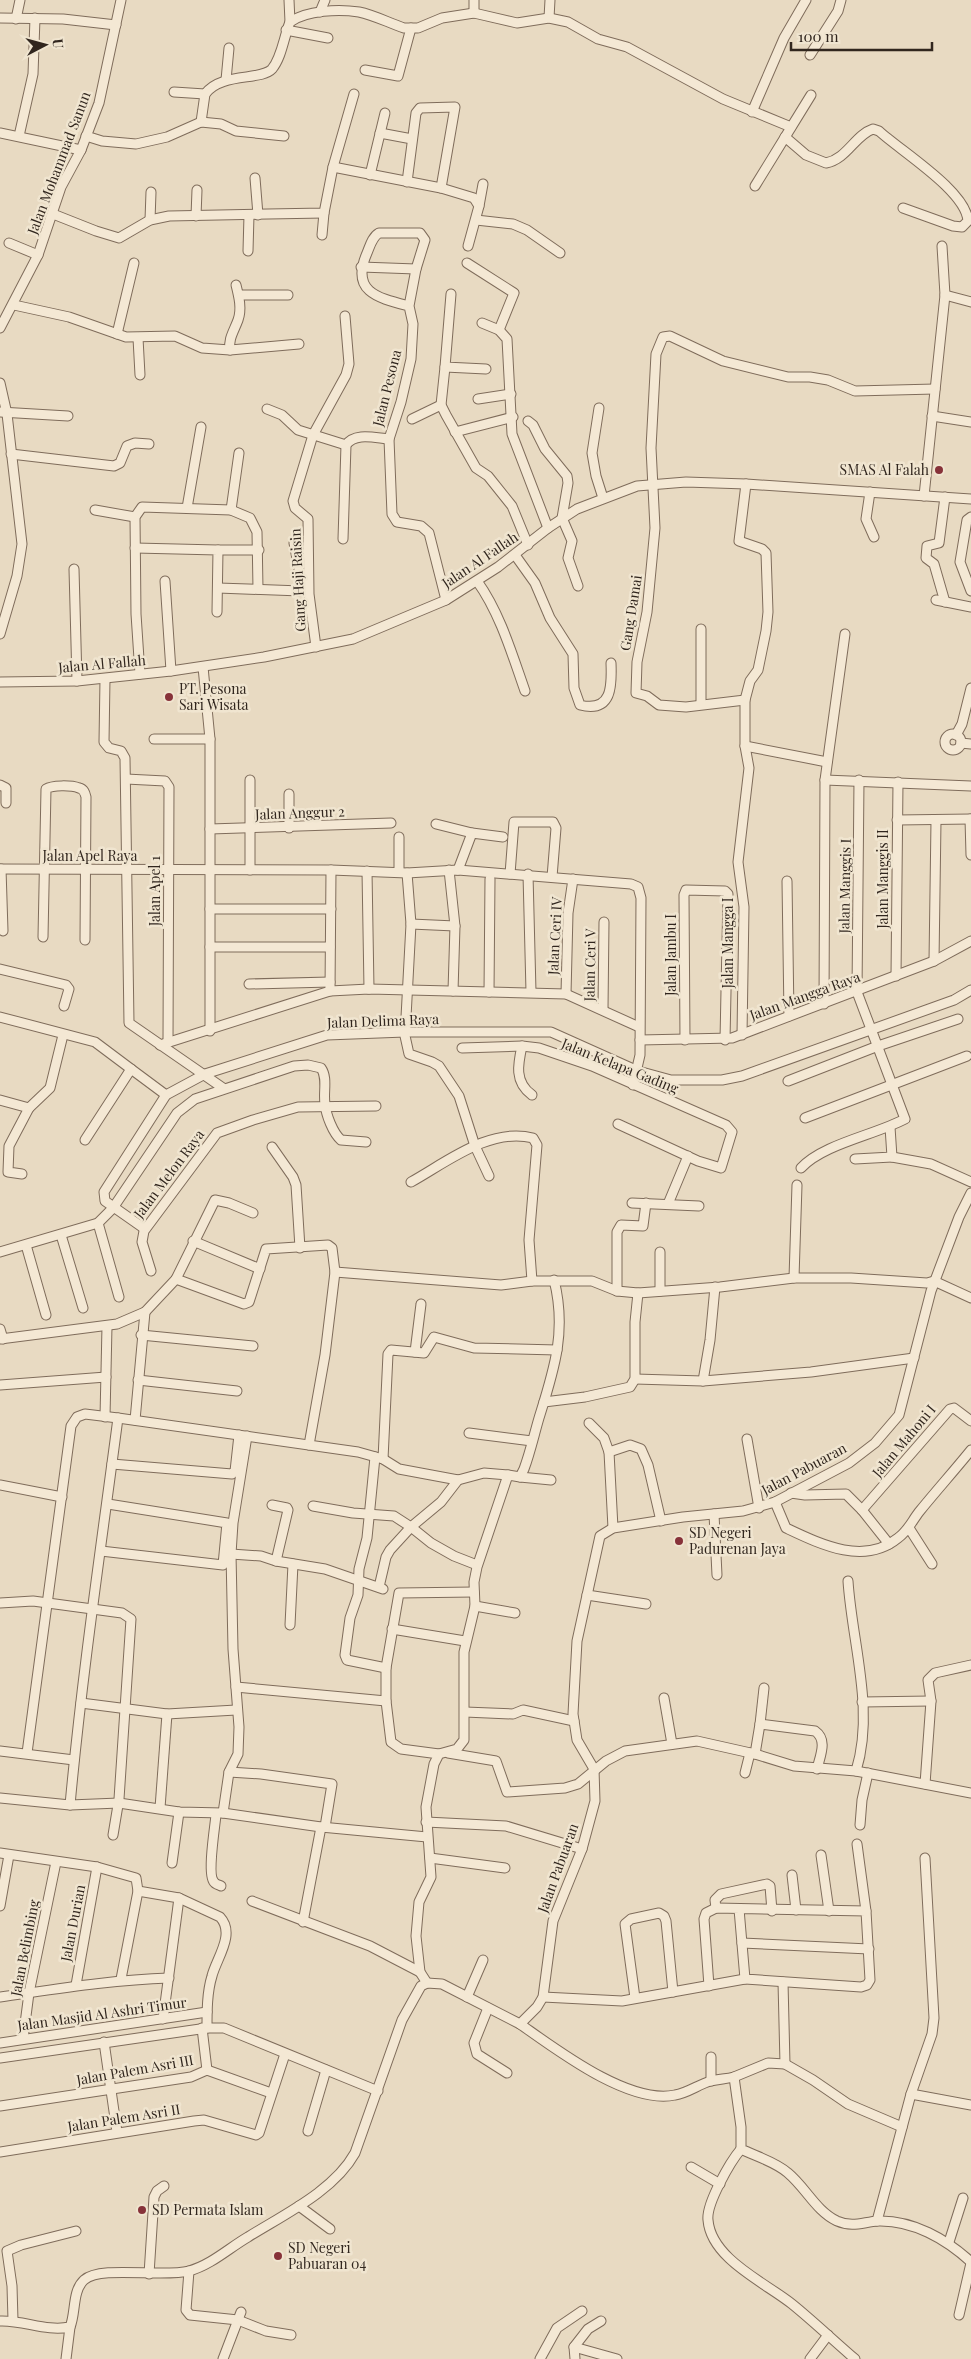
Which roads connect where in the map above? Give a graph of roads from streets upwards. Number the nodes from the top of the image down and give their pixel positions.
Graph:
1 (20, 0) edge
2 (120, 0) edge
3 (289, 0) edge
4 (325, 0) edge
5 (474, 0) edge
6 (550, 0) edge
7 (806, 0) edge
8 (841, 0) edge
9 (320, 12) junction
10 (474, 13) junction
11 (0, 18) edge
12 (35, 18) junction
13 (549, 18) junction
14 (16, 19) junction
15 (116, 26) junction
16 (288, 26) junction
17 (411, 28) junction
18 (328, 38) dead end
19 (229, 48) dead end
20 (810, 55) dead end
21 (365, 70) dead end
22 (226, 80) junction
23 (174, 92) dead end
24 (205, 94) junction
25 (354, 94) dead end
26 (811, 95) dead end
27 (455, 108) junction
28 (465, 108) dead end
29 (752, 112) junction
30 (385, 113) dead end
31 (201, 122) junction
32 (791, 127) junction
33 (0, 133) edge
34 (380, 133) junction
35 (19, 136) junction
36 (86, 136) junction
37 (284, 136) dead end
38 (785, 137) junction
39 (412, 139) junction
40 (81, 150) junction
41 (333, 168) junction
42 (370, 175) junction
43 (255, 178) dead end
44 (407, 182) junction
45 (483, 184) dead end
46 (755, 186) dead end
47 (441, 188) junction
48 (197, 190) dead end
49 (151, 192) dead end
50 (479, 206) junction
51 (903, 208) dead end
52 (324, 213) junction
53 (53, 214) junction
54 (248, 215) junction
55 (258, 215) junction
56 (196, 216) junction
57 (150, 220) junction
58 (476, 220) junction
59 (322, 235) dead end
60 (9, 243) dead end
61 (468, 246) dead end
62 (942, 246) dead end
63 (248, 251) dead end
64 (560, 253) dead end
65 (38, 255) junction
66 (134, 263) dead end
67 (466, 263) dead end
68 (361, 267) junction
69 (416, 269) junction
70 (236, 285) dead end
71 (451, 294) dead end
72 (239, 295) junction
73 (288, 295) dead end
74 (944, 295) junction
75 (971, 302) edge
76 (14, 305) junction
77 (409, 306) junction
78 (344, 316) dead end
79 (482, 323) dead end
80 (0, 328) edge
81 (500, 330) junction
82 (117, 334) junction
83 (138, 338) junction
84 (299, 344) dead end
85 (230, 350) junction
86 (444, 367) junction
87 (486, 369) dead end
88 (140, 374) dead end
89 (0, 383) edge
90 (935, 389) junction
91 (511, 394) junction
92 (478, 399) dead end
93 (441, 405) junction
94 (599, 408) dead end
95 (267, 409) dead end
96 (4, 413) edge
97 (68, 416) dead end
98 (932, 416) junction
99 (513, 417) junction
100 (412, 419) dead end
101 (528, 421) dead end
102 (971, 422) edge
103 (201, 427) dead end
104 (455, 432) junction
105 (313, 434) junction
106 (389, 439) junction
107 (149, 444) dead end
108 (346, 445) junction
109 (239, 453) dead end
110 (11, 454) junction
111 (654, 483) junction
112 (746, 484) junction
113 (870, 492) junction
114 (924, 496) junction
115 (945, 497) junction
116 (603, 498) junction
117 (971, 499) edge
118 (187, 508) junction
119 (95, 510) dead end
120 (231, 510) junction
121 (971, 516) edge
122 (135, 517) junction
123 (562, 518) junction
124 (548, 528) junction
125 (874, 537) dead end
126 (343, 540) dead end
127 (294, 543) dead end
128 (528, 545) junction
129 (135, 548) junction
130 (218, 550) junction
131 (258, 550) junction
132 (514, 554) junction
133 (74, 569) dead end
134 (165, 581) dead end
135 (477, 581) junction
136 (578, 586) dead end
137 (218, 588) junction
138 (258, 590) junction
139 (971, 591) edge
140 (446, 600) junction
141 (936, 600) dead end
142 (945, 602) junction
143 (971, 607) edge
144 (217, 612) dead end
145 (701, 629) dead end
146 (0, 634) edge
147 (845, 634) dead end
148 (316, 647) junction
149 (611, 663) dead end
150 (200, 667) junction
151 (171, 672) junction
152 (140, 674) junction
153 (105, 679) junction
154 (77, 681) junction
155 (0, 682) edge
156 (971, 688) edge
157 (525, 691) dead end
158 (745, 700) junction
159 (701, 704) junction
160 (154, 739) dead end
161 (208, 741) junction
162 (971, 744) edge
163 (745, 746) junction
164 (827, 762) junction
165 (126, 779) junction
166 (250, 780) dead end
167 (825, 780) junction
168 (860, 780) junction
169 (898, 782) junction
170 (0, 785) edge
171 (971, 786) edge
172 (289, 794) dead end
173 (6, 803) dead end
174 (970, 819) edge
175 (897, 820) junction
176 (936, 821) junction
177 (391, 823) dead end
178 (436, 824) dead end
179 (250, 828) junction
180 (289, 828) junction
181 (210, 829) junction
182 (472, 832) junction
183 (399, 837) dead end
184 (503, 837) dead end
185 (971, 855) edge
186 (0, 869) edge
187 (128, 869) junction
188 (43, 870) junction
189 (87, 870) junction
190 (168, 870) junction
191 (210, 870) junction
192 (250, 870) junction
193 (331, 870) junction
194 (454, 870) junction
195 (368, 871) junction
196 (403, 872) junction
197 (510, 874) junction
198 (528, 874) junction
199 (552, 877) junction
200 (490, 879) dead end
201 (573, 879) junction
202 (787, 881) dead end
203 (210, 909) junction
204 (331, 909) junction
205 (604, 922) dead end
206 (411, 924) junction
207 (455, 926) junction
208 (3, 931) dead end
209 (43, 937) dead end
210 (85, 940) dead end
211 (971, 942) edge
212 (210, 947) junction
213 (330, 947) junction
214 (934, 961) junction
215 (0, 969) edge
216 (896, 976) junction
217 (249, 984) dead end
218 (330, 987) junction
219 (368, 989) junction
220 (408, 990) junction
221 (971, 990) edge
222 (453, 991) junction
223 (489, 992) junction
224 (531, 992) junction
225 (857, 992) junction
226 (566, 994) junction
227 (824, 1004) junction
228 (64, 1006) dead end
229 (603, 1009) junction
230 (789, 1016) junction
231 (0, 1017) edge
232 (958, 1018) dead end
233 (639, 1027) junction
234 (872, 1030) junction
235 (210, 1031) junction
236 (405, 1034) junction
237 (63, 1035) junction
238 (742, 1035) junction
239 (640, 1040) junction
240 (685, 1040) junction
241 (725, 1040) junction
242 (164, 1044) junction
243 (878, 1045) junction
244 (522, 1046) junction
245 (462, 1048) dead end
246 (967, 1056) dead end
247 (131, 1069) junction
248 (204, 1074) junction
249 (636, 1078) junction
250 (788, 1081) dead end
251 (891, 1085) junction
252 (223, 1088) junction
253 (166, 1095) junction
254 (532, 1095) dead end
255 (0, 1100) edge
256 (325, 1105) junction
257 (376, 1106) dead end
258 (29, 1108) junction
259 (805, 1118) dead end
260 (618, 1124) dead end
261 (890, 1127) junction
262 (85, 1140) dead end
263 (366, 1142) dead end
264 (5, 1145) edge
265 (475, 1146) junction
266 (272, 1147) dead end
267 (688, 1156) junction
268 (892, 1157) junction
269 (855, 1159) dead end
270 (801, 1168) dead end
271 (4, 1173) edge
272 (22, 1174) dead end
273 (489, 1176) dead end
274 (412, 1182) dead end
275 (971, 1182) edge
276 (797, 1185) dead end
277 (971, 1193) edge
278 (632, 1203) dead end
279 (646, 1203) junction
280 (668, 1204) junction
281 (110, 1205) junction
282 (699, 1206) dead end
283 (967, 1212) edge
284 (253, 1213) dead end
285 (98, 1223) junction
286 (145, 1229) junction
287 (61, 1235) junction
288 (193, 1241) junction
289 (26, 1245) junction
290 (300, 1248) junction
291 (0, 1252) edge
292 (660, 1252) dead end
293 (260, 1269) junction
294 (151, 1271) dead end
295 (335, 1272) junction
296 (794, 1278) junction
297 (176, 1279) junction
298 (554, 1280) junction
299 (532, 1281) junction
300 (934, 1281) junction
301 (715, 1288) junction
302 (617, 1291) junction
303 (660, 1292) junction
304 (638, 1293) junction
305 (119, 1297) dead end
306 (971, 1298) edge
307 (421, 1304) dead end
308 (84, 1308) dead end
309 (145, 1312) junction
310 (46, 1315) dead end
311 (107, 1326) junction
312 (0, 1329) edge
313 (141, 1336) junction
314 (2, 1339) edge
315 (254, 1346) dead end
316 (557, 1350) junction
317 (415, 1352) junction
318 (914, 1358) junction
319 (106, 1377) junction
320 (138, 1380) junction
321 (635, 1380) junction
322 (703, 1381) junction
323 (0, 1384) edge
324 (237, 1391) dead end
325 (544, 1402) junction
326 (105, 1417) junction
327 (118, 1418) junction
328 (135, 1420) junction
329 (971, 1420) edge
330 (589, 1423) dead end
331 (469, 1434) dead end
332 (243, 1435) junction
333 (747, 1440) dead end
334 (532, 1441) junction
335 (309, 1445) junction
336 (971, 1450) edge
337 (610, 1452) junction
338 (379, 1458) junction
339 (112, 1464) junction
340 (508, 1475) junction
341 (520, 1477) junction
342 (458, 1480) junction
343 (551, 1480) dead end
344 (0, 1485) edge
345 (791, 1493) junction
346 (62, 1497) junction
347 (775, 1502) junction
348 (108, 1504) junction
349 (272, 1505) dead end
350 (313, 1506) dead end
351 (759, 1508) junction
352 (862, 1510) junction
353 (368, 1514) junction
354 (714, 1514) junction
355 (661, 1521) junction
356 (411, 1527) junction
357 (613, 1528) junction
358 (909, 1528) junction
359 (889, 1544) junction
360 (101, 1551) junction
361 (231, 1554) junction
362 (276, 1561) junction
363 (293, 1564) junction
364 (932, 1564) dead end
365 (477, 1565) junction
366 (717, 1575) dead end
367 (359, 1580) junction
368 (848, 1581) dead end
369 (474, 1592) junction
370 (588, 1595) junction
371 (0, 1603) edge
372 (47, 1604) junction
373 (646, 1604) dead end
374 (476, 1606) junction
375 (92, 1608) junction
376 (514, 1613) dead end
377 (290, 1625) dead end
378 (392, 1630) junction
379 (465, 1641) junction
380 (971, 1664) edge
381 (386, 1668) junction
382 (236, 1688) junction
383 (764, 1688) dead end
384 (664, 1698) dead end
385 (386, 1701) junction
386 (931, 1701) junction
387 (862, 1702) junction
388 (80, 1703) junction
389 (125, 1709) junction
390 (236, 1710) junction
391 (465, 1712) junction
392 (167, 1714) junction
393 (574, 1721) junction
394 (760, 1724) junction
395 (672, 1744) junction
396 (0, 1751) edge
397 (27, 1752) junction
398 (442, 1754) junction
399 (752, 1754) junction
400 (74, 1760) junction
401 (594, 1769) junction
402 (817, 1769) junction
403 (856, 1771) junction
404 (229, 1772) junction
405 (745, 1773) dead end
406 (868, 1773) junction
407 (925, 1784) junction
408 (971, 1793) edge
409 (0, 1798) edge
410 (119, 1803) junction
411 (70, 1805) junction
412 (160, 1808) junction
413 (179, 1812) junction
414 (220, 1814) junction
415 (426, 1822) junction
416 (860, 1825) dead end
417 (323, 1827) junction
418 (114, 1835) dead end
419 (427, 1837) junction
420 (857, 1844) dead end
421 (582, 1849) junction
422 (5, 1854) edge
423 (821, 1854) dead end
424 (430, 1858) junction
425 (925, 1858) dead end
426 (56, 1862) junction
427 (172, 1863) dead end
428 (98, 1867) junction
429 (505, 1868) dead end
430 (792, 1875) dead end
431 (221, 1886) dead end
432 (138, 1891) junction
433 (179, 1898) junction
434 (252, 1901) dead end
435 (0, 1906) edge
436 (716, 1908) junction
437 (739, 1909) junction
438 (796, 1910) junction
439 (772, 1911) junction
440 (829, 1911) junction
441 (866, 1911) junction
442 (303, 1922) junction
443 (742, 1943) junction
444 (870, 1949) junction
445 (483, 1960) dead end
446 (420, 1972) junction
447 (169, 1978) junction
448 (746, 1979) junction
449 (121, 1980) junction
450 (783, 1982) junction
451 (427, 1983) junction
452 (76, 1985) junction
453 (709, 1986) junction
454 (673, 1992) junction
455 (29, 1993) junction
456 (0, 1997) edge
457 (467, 1997) junction
458 (543, 1997) junction
459 (635, 1998) junction
460 (488, 2008) junction
461 (163, 2019) junction
462 (206, 2022) junction
463 (520, 2024) junction
464 (23, 2039) junction
465 (104, 2042) junction
466 (0, 2043) edge
467 (285, 2054) junction
468 (711, 2057) dead end
469 (0, 2058) edge
470 (785, 2064) junction
471 (207, 2070) junction
472 (326, 2070) junction
473 (507, 2074) dead end
474 (734, 2077) junction
475 (711, 2081) junction
476 (378, 2089) junction
477 (111, 2090) junction
478 (271, 2093) junction
479 (911, 2094) junction
480 (971, 2105) edge
481 (0, 2106) edge
482 (902, 2127) junction
483 (308, 2130) dead end
484 (117, 2132) junction
485 (740, 2149) junction
486 (0, 2152) edge
487 (691, 2167) dead end
488 (720, 2184) junction
489 (164, 2186) dead end
490 (963, 2198) dead end
491 (299, 2206) junction
492 (877, 2221) junction
493 (330, 2229) dead end
494 (76, 2231) dead end
495 (949, 2242) junction
496 (971, 2262) edge
497 (189, 2270) junction
498 (149, 2274) junction
499 (582, 2311) dead end
500 (959, 2315) dead end
501 (239, 2316) junction
502 (12, 2320) junction
503 (0, 2321) edge
504 (601, 2321) dead end
505 (70, 2327) junction
506 (291, 2335) dead end
507 (828, 2335) junction
508 (574, 2347) junction
509 (66, 2359) edge
510 (223, 2359) edge
511 (540, 2359) edge
512 (575, 2359) edge
513 (617, 2359) edge
514 (810, 2359) edge
515 (855, 2359) edge

1 - 14 street
2 - 15 street, Jalan Mohammad Sanun
3 - 16 street
4 - 9 street
5 - 10 street
6 - 13 street
7 - 29 street
8 - 20 street
9 - 16 street
9 - 17 street
10 - 13 street
10 - 17 street
11 - 14 street
12 - 14 street
12 - 15 street
12 - 35 street
13 - 29 street
15 - 36 street, Jalan Mohammad Sanun
16 - 18 street
16 - 22 street
17 - 21 street
19 - 22 street
22 - 24 street
23 - 24 street
24 - 31 street
25 - 41 street
26 - 32 street
27 - 28 street
27 - 39 street
27 - 47 street
29 - 32 street
30 - 34 street
31 - 36 street
31 - 37 street
32 - 38 street
33 - 35 street
34 - 39 street
34 - 42 street
35 - 40 street
36 - 40 street, Jalan Mohammad Sanun
38 - 46 street
38 - 51 street
39 - 44 street
40 - 53 street, Jalan Mohammad Sanun
41 - 42 street
41 - 52 street
42 - 44 street
43 - 55 street
44 - 47 street
45 - 50 street
47 - 50 street
48 - 56 street
49 - 57 street
50 - 58 street
52 - 55 street
52 - 59 street
53 - 57 street
53 - 65 street, Jalan Mohammad Sanun
54 - 55 street
54 - 56 street
54 - 63 street
56 - 57 street
58 - 61 street
58 - 64 street
60 - 65 street
62 - 74 street
65 - 76 street, Jalan Mohammad Sanun
66 - 82 street
67 - 81 street
68 - 69 street
68 - 69 street, Jalan Pesona
68 - 77 street
69 - 77 street, Jalan Pesona
70 - 72 street
71 - 86 street
72 - 73 street
72 - 85 street
74 - 75 street
74 - 90 street
76 - 80 street, Jalan Mohammad Sanun
76 - 82 street
77 - 106 street, Jalan Pesona
78 - 105 street
79 - 81 street
81 - 91 street
82 - 83 street
83 - 85 street
83 - 88 street
84 - 85 street
86 - 87 street
86 - 93 street
89 - 96 street
90 - 98 street
90 - 111 street
91 - 92 street
91 - 99 street
93 - 100 street
93 - 104 street
94 - 116 street
95 - 105 street
96 - 97 street
96 - 110 street
98 - 102 street
98 - 114 street
99 - 104 street
99 - 124 street
101 - 123 street
103 - 118 street
104 - 128 street
105 - 108 street
105 - 148 street, Gang Haji Raisin
106 - 108 street
106 - 140 street, Jalan Pesona
107 - 110 street
108 - 126 street
109 - 120 street
110 - 146 street
111 - 112 street, Jalan Al Fallah
111 - 116 street, Jalan Al Fallah
111 - 159 street, Gang Damai
112 - 113 street, Jalan Al Fallah
112 - 158 street, Jalan Mangga I
113 - 114 street, Jalan Al Fallah
113 - 125 street
114 - 115 street, Jalan Al Fallah
115 - 117 street, Jalan Al Fallah
115 - 142 street
116 - 123 street, Jalan Al Fallah
118 - 120 street
118 - 122 street
119 - 122 street
120 - 131 street
121 - 139 street
122 - 129 street
123 - 124 street, Jalan Al Fallah
123 - 136 street
124 - 128 street, Jalan Al Fallah
127 - 138 street
128 - 132 street, Jalan Al Fallah
129 - 130 street
129 - 152 street
130 - 131 street
130 - 137 street
131 - 138 street
132 - 135 street, Jalan Al Fallah
132 - 149 street
133 - 154 street
134 - 151 street
135 - 140 street, Jalan Al Fallah
135 - 157 street
137 - 138 street
137 - 144 street
140 - 148 street, Jalan Al Fallah
141 - 142 street
142 - 143 street
145 - 159 street
147 - 164 street
148 - 150 street, Jalan Al Fallah
150 - 151 street, Jalan Al Fallah
150 - 161 street
151 - 152 street, Jalan Al Fallah
152 - 153 street, Jalan Al Fallah
153 - 154 street, Jalan Al Fallah
153 - 165 street
154 - 155 street, Jalan Al Fallah
156 - 162 street
158 - 159 street
158 - 163 street, Jalan Mangga I
160 - 161 street
161 - 181 street
163 - 164 street
163 - 238 street, Jalan Mangga I
164 - 167 street
165 - 187 street
165 - 190 street, Jalan Apel 1
166 - 179 street
167 - 168 street
167 - 227 street
168 - 169 street
168 - 225 street, Jalan Manggis I
169 - 171 street
169 - 175 street, Jalan Manggis II
170 - 173 street
172 - 180 street
174 - 176 street
174 - 185 street
175 - 176 street
175 - 216 street, Jalan Manggis II
176 - 214 street
177 - 180 street, Jalan Anggur 2
178 - 182 street
179 - 180 street, Jalan Anggur 2
179 - 181 street, Jalan Anggur 2
179 - 192 street
181 - 191 street
182 - 184 street
182 - 194 street
183 - 196 street
186 - 188 street, Jalan Apel Raya
186 - 208 street
187 - 189 street, Jalan Apel Raya
187 - 190 street, Jalan Apel Raya
187 - 242 street
188 - 189 street, Jalan Apel Raya
188 - 189 street
188 - 209 street
189 - 210 street
190 - 191 street, Jalan Apel Raya
190 - 242 street, Jalan Apel 1
191 - 192 street, Jalan Apel Raya
191 - 203 street
192 - 193 street, Jalan Apel Raya
193 - 195 street, Jalan Apel Raya
193 - 204 street
194 - 196 street, Jalan Apel Raya
194 - 197 street, Jalan Apel Raya
194 - 207 street
195 - 196 street, Jalan Apel Raya
195 - 219 street
196 - 206 street
197 - 198 street, Jalan Apel Raya
197 - 199 street
198 - 199 street, Jalan Apel Raya
198 - 224 street
199 - 201 street, Jalan Apel Raya
200 - 223 street
201 - 226 street, Jalan Ceri IV
201 - 233 street, Jalan Apel Raya
202 - 230 street
203 - 204 street
203 - 212 street
204 - 213 street
205 - 229 street, Jalan Ceri V
206 - 207 street
206 - 220 street
207 - 222 street
211 - 214 street, Jalan Mangga Raya
212 - 213 street
212 - 235 street
213 - 218 street
214 - 216 street, Jalan Mangga Raya
215 - 228 street
216 - 225 street, Jalan Mangga Raya
217 - 218 street
218 - 219 street, Jalan Delima Raya
218 - 235 street, Jalan Delima Raya
219 - 220 street, Jalan Delima Raya
220 - 222 street, Jalan Delima Raya
220 - 236 street
221 - 234 street
222 - 223 street, Jalan Delima Raya
223 - 224 street, Jalan Delima Raya
224 - 226 street, Jalan Delima Raya
225 - 227 street, Jalan Mangga Raya
225 - 234 street
226 - 229 street, Jalan Delima Raya
227 - 230 street, Jalan Mangga Raya
229 - 233 street, Jalan Delima Raya
230 - 238 street, Jalan Mangga Raya
231 - 237 street
232 - 243 street
233 - 239 street, Jalan Apel Raya
234 - 243 street
234 - 249 street
235 - 242 street, Jalan Delima Raya
236 - 248 street, Jalan Delima Raya
236 - 249 street, Jalan Delima Raya
236 - 265 street
237 - 247 street
237 - 258 street
238 - 241 street, Jalan Mangga Raya
239 - 240 street, Jalan Mangga Raya
239 - 249 street, Jalan Apel Raya
240 - 241 street, Jalan Mangga Raya
240 - 241 street, Jalan Jambu I
242 - 248 street
243 - 250 street
243 - 251 street
244 - 245 street, Jalan Kelapa Gading
244 - 249 street, Jalan Kelapa Gading
244 - 254 street
246 - 251 street
247 - 253 street
247 - 262 street
248 - 252 street
248 - 253 street, Jalan Delima Raya
249 - 267 street, Jalan Kelapa Gading
251 - 259 street
251 - 261 street
252 - 256 street
252 - 281 street, Jalan Melon Raya
253 - 281 street, Jalan Delima Raya
255 - 258 street
256 - 257 street, Jalan Melon Raya
256 - 263 street
256 - 286 street, Jalan Melon Raya
258 - 264 street
260 - 267 street
261 - 268 street
261 - 270 street
264 - 271 street
265 - 273 street
265 - 274 street
265 - 299 street
266 - 290 street
267 - 280 street
268 - 269 street
268 - 275 street
271 - 272 street
276 - 296 street
277 - 283 street, Jalan Pabuaran
278 - 279 street
279 - 280 street
279 - 302 street
280 - 282 street
281 - 285 street, Jalan Melon Raya
281 - 286 street
283 - 300 street, Jalan Pabuaran
284 - 288 street
285 - 287 street
285 - 305 street
286 - 294 street, Jalan Melon Raya
287 - 289 street
287 - 308 street
288 - 293 street
288 - 297 street
289 - 291 street
289 - 310 street
290 - 293 street
290 - 295 street
292 - 303 street
293 - 297 street
295 - 299 street
295 - 335 street
296 - 300 street
296 - 301 street
297 - 309 street
298 - 299 street
298 - 302 street
298 - 316 street
300 - 306 street
300 - 318 street, Jalan Pabuaran
301 - 303 street
301 - 322 street
302 - 304 street
303 - 304 street
304 - 321 street
307 - 317 street
309 - 311 street
309 - 313 street
311 - 314 street
311 - 319 street
312 - 314 street
313 - 315 street
313 - 320 street
316 - 317 street
316 - 325 street
317 - 338 street
318 - 322 street
318 - 345 street, Jalan Pabuaran
319 - 323 street
319 - 326 street
320 - 324 street
320 - 328 street
321 - 322 street
321 - 325 street
325 - 334 street
326 - 327 street
326 - 346 street
327 - 328 street
327 - 339 street
328 - 332 street
329 - 352 street, Jalan Mahoni I
330 - 337 street
331 - 334 street
332 - 335 street
332 - 339 street
332 - 361 street
333 - 351 street
334 - 341 street
335 - 338 street
336 - 358 street
337 - 355 street
337 - 357 street
338 - 342 street
338 - 353 street
339 - 348 street
340 - 341 street
340 - 342 street
340 - 365 street
341 - 343 street
342 - 356 street
344 - 346 street
345 - 347 street, Jalan Pabuaran
345 - 352 street
346 - 372 street
347 - 351 street, Jalan Pabuaran
347 - 359 street
348 - 360 street
348 - 360 street
349 - 362 street
350 - 353 street
351 - 354 street, Jalan Pabuaran
352 - 359 street
353 - 356 street
353 - 367 street
354 - 355 street, Jalan Pabuaran
354 - 366 street
355 - 357 street, Jalan Pabuaran
356 - 365 street
356 - 367 street
357 - 370 street, Jalan Pabuaran
358 - 359 street
358 - 364 street
360 - 375 street
361 - 362 street
361 - 382 street
362 - 363 street
363 - 367 street
363 - 377 street
365 - 369 street
367 - 381 street
368 - 387 street
369 - 374 street
369 - 378 street
370 - 373 street
370 - 393 street, Jalan Pabuaran
371 - 372 street
372 - 375 street
372 - 397 street
374 - 376 street
374 - 379 street
375 - 388 street
375 - 389 street
378 - 379 street
378 - 381 street
379 - 391 street
380 - 386 street
381 - 385 street
382 - 385 street
382 - 390 street
383 - 394 street
384 - 395 street
385 - 398 street
386 - 387 street
386 - 407 street
387 - 403 street
388 - 389 street
388 - 400 street
389 - 392 street
389 - 410 street
390 - 392 street
390 - 404 street
391 - 393 street
391 - 398 street
392 - 412 street
393 - 401 street, Jalan Pabuaran
394 - 399 street
394 - 402 street
395 - 399 street
395 - 401 street
396 - 397 street
397 - 400 street
398 - 401 street
398 - 415 street
399 - 402 street
399 - 405 street
400 - 411 street
401 - 421 street, Jalan Pabuaran
402 - 403 street
403 - 406 street
404 - 414 street
404 - 417 street
406 - 407 street
406 - 416 street
407 - 408 street
409 - 411 street
410 - 411 street
410 - 412 street
410 - 418 street
412 - 413 street
413 - 414 street
413 - 427 street
414 - 417 street
414 - 431 street
415 - 419 street
415 - 421 street
417 - 419 street
417 - 442 street
419 - 424 street
420 - 441 street
421 - 458 street, Jalan Pabuaran
422 - 426 street
422 - 435 street
423 - 440 street
424 - 429 street
424 - 446 street
425 - 479 street
426 - 428 street
426 - 455 street, Jalan Belimbing
428 - 432 street
428 - 452 street, Jalan Durian
430 - 438 street
432 - 433 street
432 - 449 street
433 - 447 street
433 - 462 street
434 - 442 street
436 - 437 street
436 - 439 street
436 - 453 street
437 - 439 street
437 - 443 street
438 - 439 street
438 - 440 street
440 - 441 street
441 - 444 street
442 - 446 street
443 - 444 street
443 - 448 street
444 - 450 street
445 - 457 street
446 - 451 street
447 - 449 street
447 - 461 street
448 - 450 street
448 - 453 street
449 - 452 street
450 - 470 street
451 - 457 street
451 - 476 street
452 - 455 street
453 - 454 street
454 - 459 street
454 - 459 street
455 - 456 street
455 - 464 street, Jalan Belimbing
457 - 460 street
458 - 459 street
458 - 463 street
460 - 463 street
460 - 473 street
461 - 462 street, Jalan Masjid Al Ashri Timur
461 - 464 street, Jalan Masjid Al Ashri Timur
462 - 465 street
462 - 467 street
462 - 471 street
463 - 475 street
464 - 466 street, Jalan Masjid Al Ashri Timur
465 - 469 street
465 - 477 street
467 - 472 street
467 - 478 street
468 - 475 street
470 - 474 street
470 - 482 street
471 - 477 street, Jalan Palem Asri III
471 - 478 street, Jalan Palem Asri III
472 - 476 street
472 - 483 street
474 - 475 street
474 - 485 street
476 - 491 street
477 - 481 street, Jalan Palem Asri III
477 - 484 street
478 - 484 street, Jalan Palem Asri II
479 - 480 street
479 - 482 street
482 - 492 street
484 - 486 street, Jalan Palem Asri II
485 - 488 street
485 - 492 street
487 - 488 street
488 - 507 street
489 - 498 street
490 - 495 street
491 - 493 street
491 - 497 street
492 - 495 street
494 - 502 street
495 - 496 street
496 - 500 street
497 - 498 street
497 - 501 street
498 - 505 street
499 - 511 street
501 - 506 street
501 - 510 street
502 - 503 street
502 - 505 street
504 - 508 street
505 - 509 street
507 - 514 street
507 - 515 street
508 - 512 street
508 - 513 street

